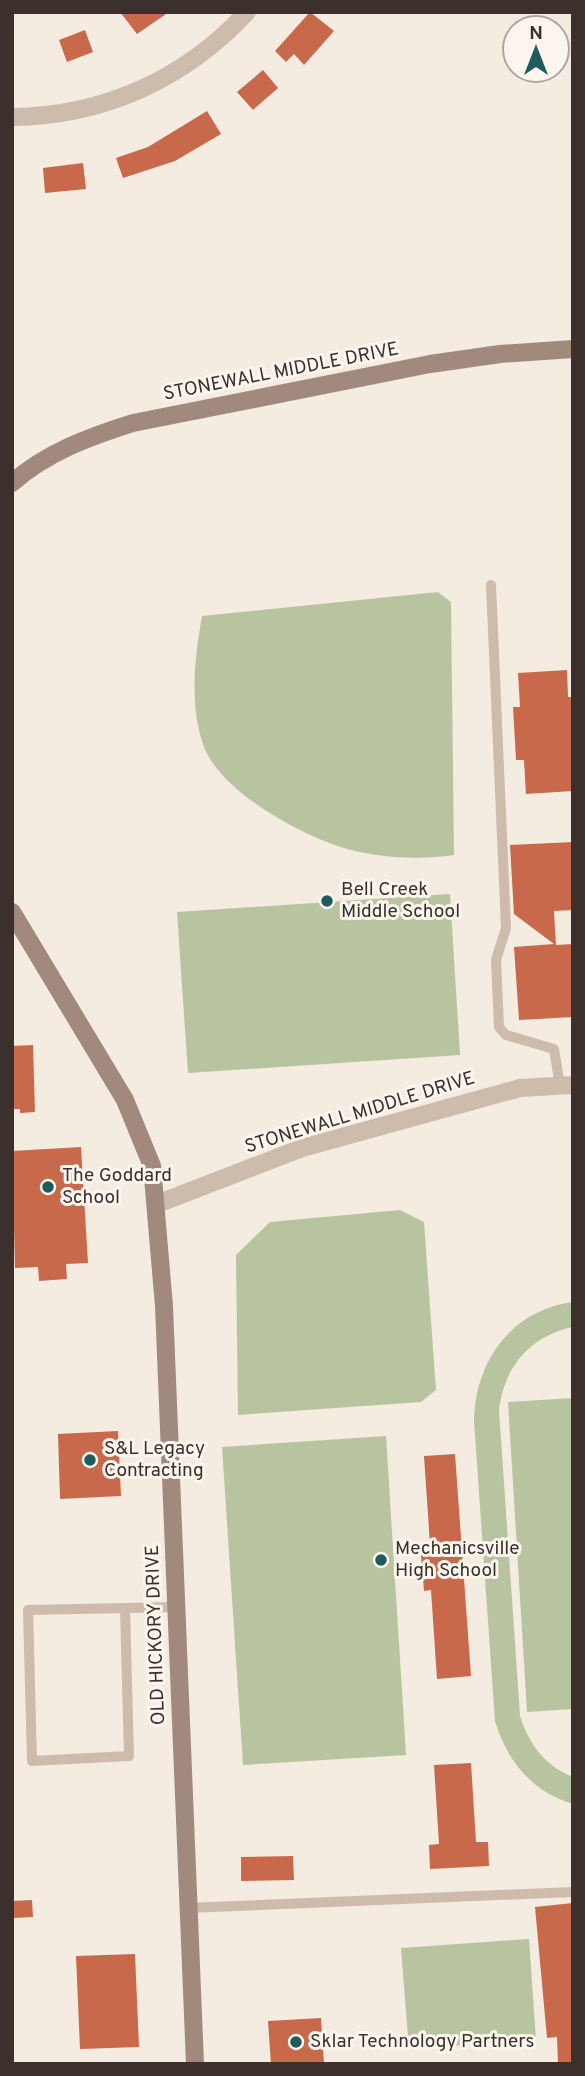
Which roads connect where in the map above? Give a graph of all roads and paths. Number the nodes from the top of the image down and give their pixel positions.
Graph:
1 (247, 12) edge
2 (12, 117) edge
3 (573, 349) edge
4 (12, 483) edge
5 (491, 585) dead end
6 (12, 912) edge
7 (566, 1086) edge
8 (157, 1204) junction
9 (176, 1607) junction
10 (125, 1608) junction
11 (573, 1892) edge
12 (187, 1908) junction
13 (195, 2064) edge

1 - 2 street
3 - 4 street, STONEWALL MIDDLE DRIVE
5 - 7 lane
6 - 8 street
7 - 8 street, STONEWALL MIDDLE DRIVE
8 - 9 street, OLD HICKORY DRIVE
9 - 10 lane
9 - 12 street, OLD HICKORY DRIVE
10 - 10 lane
11 - 12 lane
12 - 13 street, OLD HICKORY DRIVE

